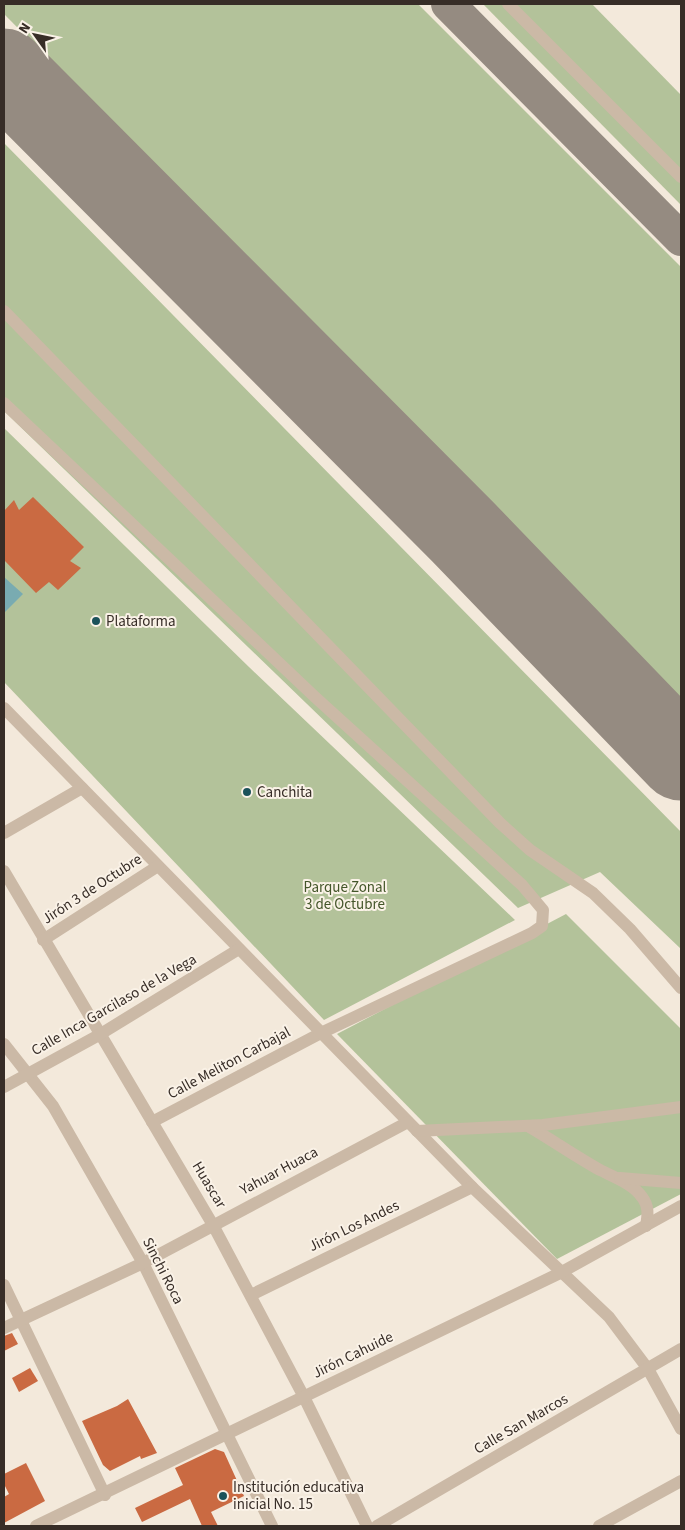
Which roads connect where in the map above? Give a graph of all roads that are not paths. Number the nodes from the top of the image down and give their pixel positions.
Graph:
1 (508, 4) edge
2 (681, 177) edge
3 (4, 311) edge
4 (4, 403) edge
5 (4, 708) edge
6 (82, 788) junction
7 (4, 833) edge
8 (158, 866) junction
9 (4, 871) edge
10 (43, 940) junction
11 (239, 949) junction
12 (681, 988) edge
13 (321, 1033) junction
14 (99, 1035) junction
15 (4, 1044) edge
16 (29, 1073) junction
17 (4, 1086) edge
18 (681, 1107) edge
19 (152, 1122) junction
20 (408, 1122) junction
21 (528, 1126) junction
22 (417, 1131) junction
23 (617, 1178) junction
24 (681, 1182) edge
25 (472, 1187) junction
26 (681, 1206) edge
27 (213, 1225) junction
28 (646, 1226) junction
29 (143, 1264) junction
30 (560, 1273) junction
31 (4, 1285) edge
32 (251, 1295) junction
33 (21, 1320) junction
34 (4, 1328) edge
35 (681, 1349) edge
36 (648, 1369) junction
37 (304, 1397) junction
38 (681, 1429) edge
39 (226, 1436) junction
40 (681, 1481) edge
41 (104, 1495) junction
42 (36, 1526) edge
43 (272, 1526) edge
44 (367, 1526) edge
45 (377, 1526) edge
46 (599, 1526) edge

1 - 2 street
3 - 12 street
4 - 13 street, Calle Meliton Carbajal
5 - 6 street
6 - 7 street
6 - 8 street
8 - 10 street, Jirón 3 de Octubre
8 - 11 street
9 - 10 street, Huascar
10 - 14 street, Huascar
11 - 13 street
11 - 14 street, Calle Inca Garcilaso de la Vega
13 - 19 street, Calle Meliton Carbajal
13 - 20 street
14 - 16 street, Calle Inca Garcilaso de la Vega
14 - 19 street, Huascar
15 - 16 street, Sinchi Roca
16 - 17 street, Calle Inca Garcilaso de la Vega
16 - 29 street, Sinchi Roca
18 - 21 street
19 - 27 street, Huascar
20 - 22 street
20 - 27 street, Yahuar Huaca
21 - 22 street
21 - 23 street
22 - 25 street
23 - 24 street
23 - 28 street
25 - 30 street
25 - 32 street, Jirón Los Andes
26 - 28 street, Jirón Cahuide
27 - 29 street, Yahuar Huaca
27 - 32 street, Huascar
28 - 30 street, Jirón Cahuide
29 - 33 street, Yahuar Huaca
29 - 39 street, Sinchi Roca
30 - 36 street
30 - 37 street, Jirón Cahuide
31 - 33 street
32 - 37 street, Huascar
33 - 34 street, Yahuar Huaca
33 - 41 street
35 - 36 street, Calle San Marcos
36 - 38 street
36 - 45 street, Calle San Marcos
37 - 39 street, Jirón Cahuide
37 - 44 street, Huascar
39 - 41 street, Jirón Cahuide
39 - 43 street, Sinchi Roca
40 - 46 street
41 - 42 street, Jirón Cahuide

